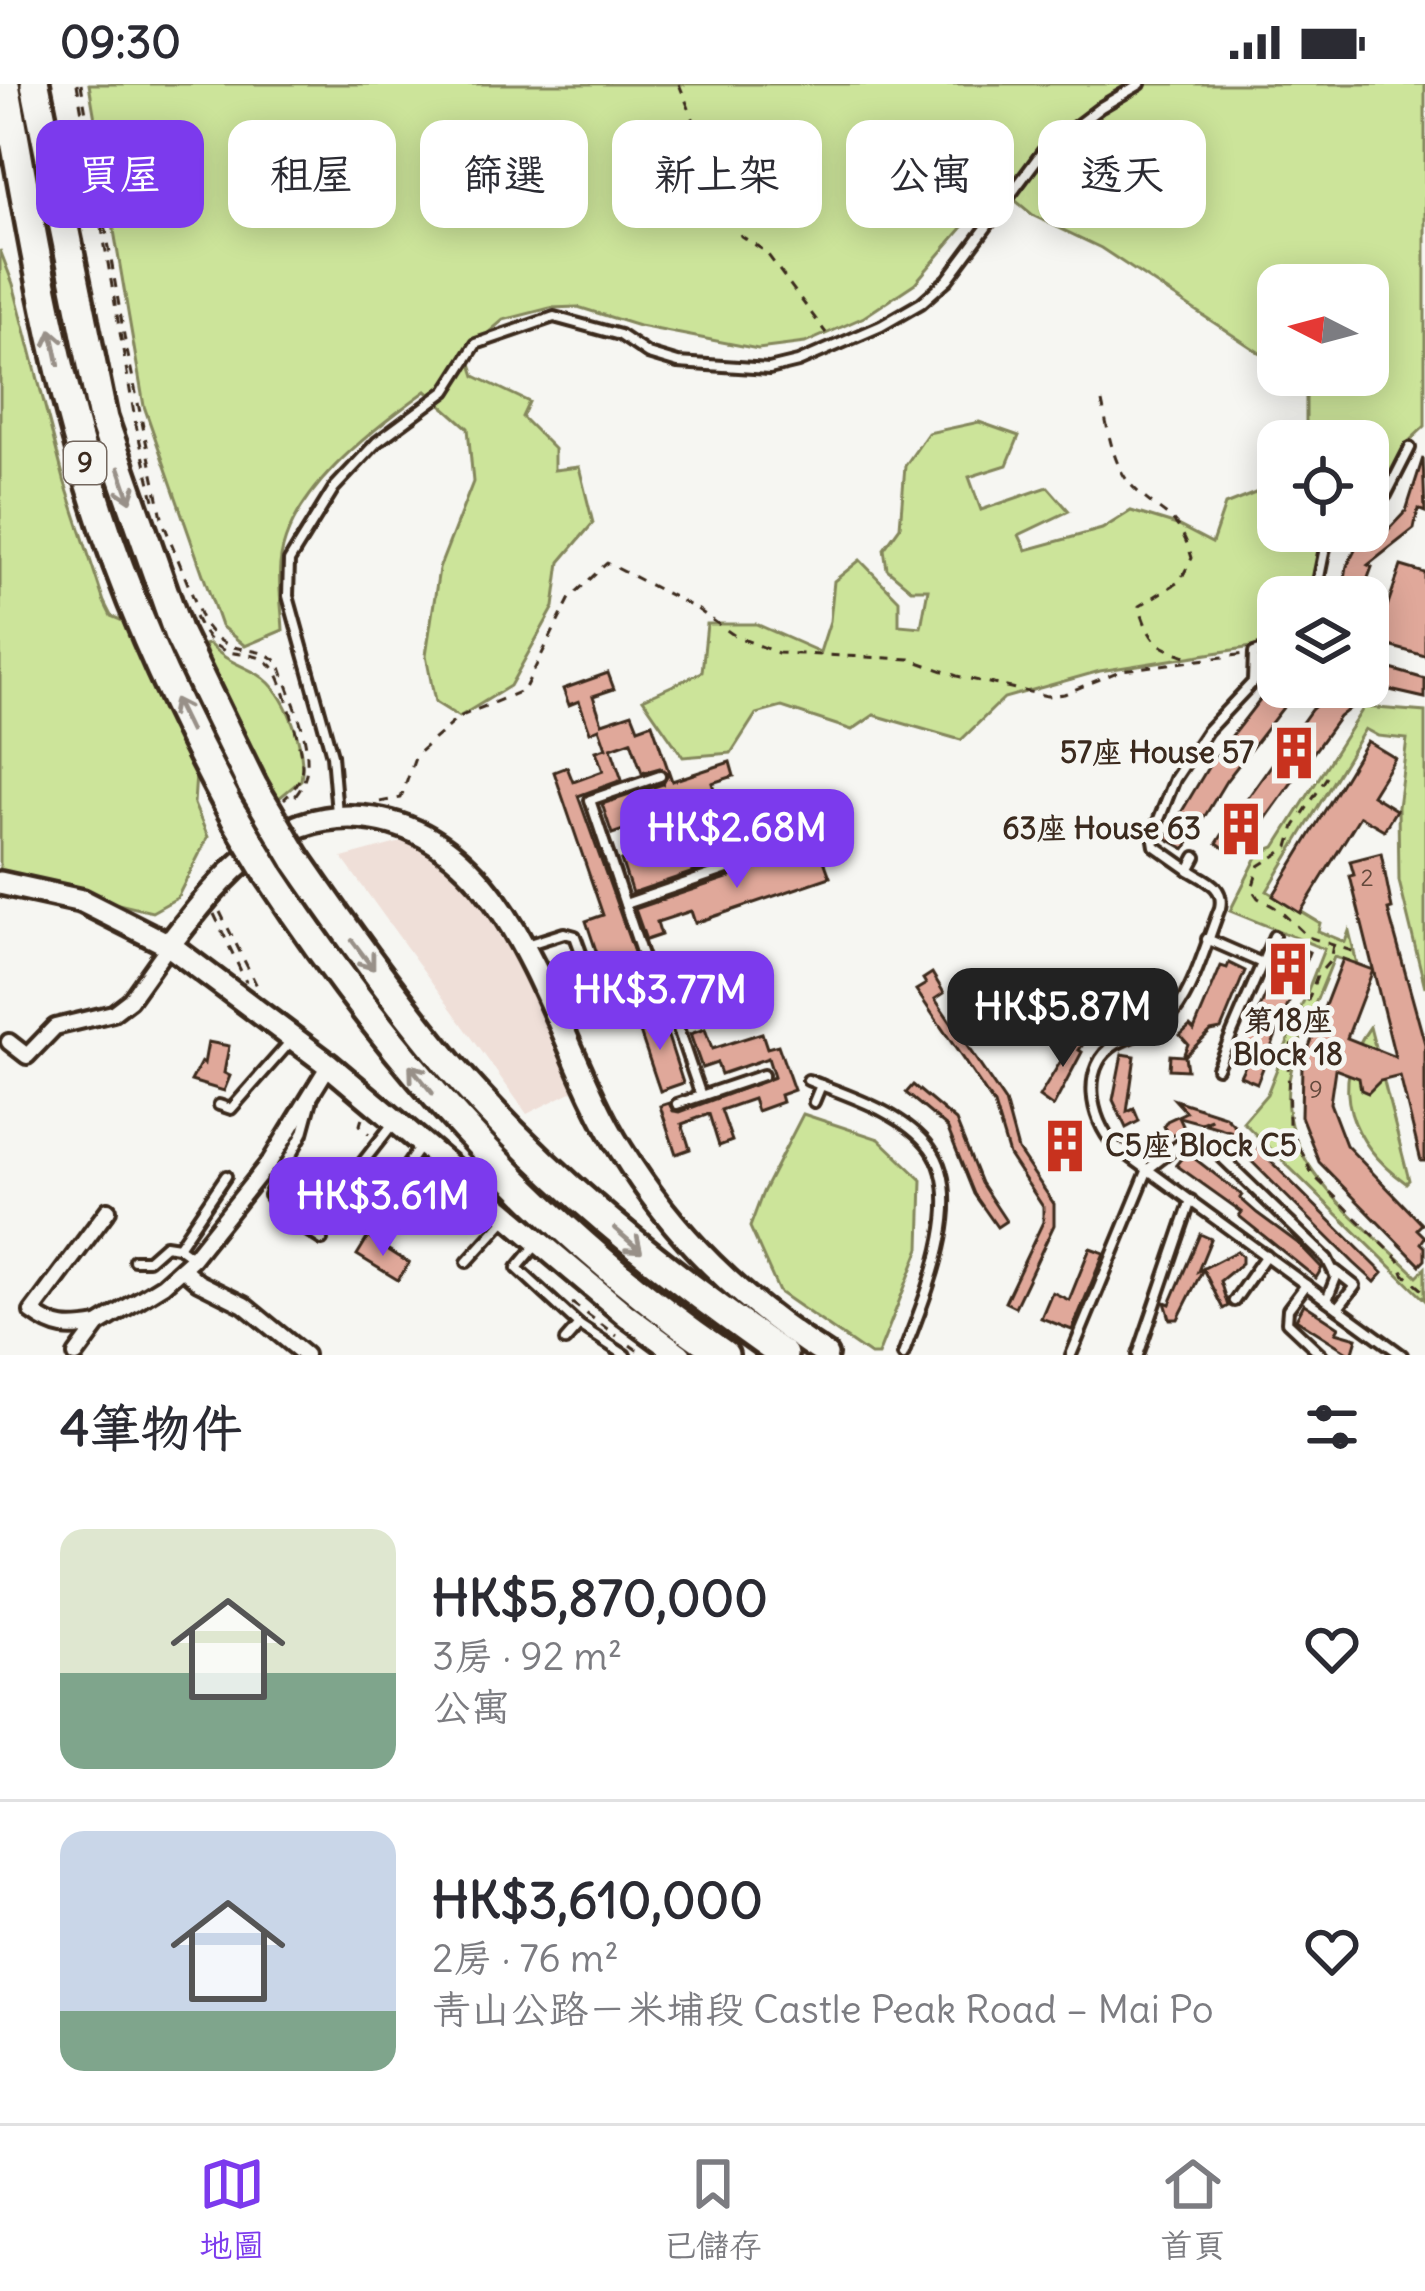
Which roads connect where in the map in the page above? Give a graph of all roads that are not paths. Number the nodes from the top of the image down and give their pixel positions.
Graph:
1 (5, 84) edge
2 (35, 84) edge
3 (1140, 84) edge
4 (1409, 448) dead end
5 (1389, 488) edge
6 (1257, 652) edge
7 (660, 776) dead end
8 (338, 817) junction
9 (786, 848) dead end
10 (1196, 856) dead end
11 (1189, 869) junction
12 (0, 884) edge
13 (625, 904) junction
14 (1274, 935) dead end
15 (1207, 939) junction
16 (169, 945) junction
17 (522, 947) junction
18 (1262, 962) junction
19 (659, 990) junction
20 (292, 1040) junction
21 (9, 1042) dead end
22 (329, 1065) junction
23 (1217, 1068) dead end
24 (763, 1075) dead end
25 (808, 1080) dead end
26 (821, 1085) junction
27 (309, 1094) junction
28 (701, 1096) junction
29 (814, 1102) dead end
30 (677, 1104) dead end
31 (219, 1105) dead end
32 (396, 1120) junction
33 (423, 1144) junction
34 (359, 1167) dead end
35 (1148, 1169) junction
36 (226, 1175) dead end
37 (393, 1185) dead end
38 (1191, 1200) junction
39 (108, 1210) dead end
40 (508, 1216) junction
41 (322, 1240) dead end
42 (539, 1242) junction
43 (178, 1247) junction
44 (1265, 1255) junction
45 (134, 1260) dead end
46 (466, 1262) dead end
47 (188, 1263) junction
48 (1335, 1270) junction
49 (1306, 1285) junction
50 (1327, 1300) junction
51 (1234, 1301) dead end
52 (1338, 1308) junction
53 (98, 1325) junction
54 (579, 1325) junction
55 (565, 1341) dead end
56 (1384, 1342) junction
57 (1072, 1353) edge
58 (76, 1355) edge
59 (304, 1355) edge
60 (625, 1355) edge
61 (680, 1355) edge
62 (724, 1355) edge
63 (783, 1355) edge
64 (826, 1355) edge
65 (903, 1355) edge
66 (1086, 1355) edge
67 (1138, 1355) edge
68 (1322, 1355) edge
69 (1375, 1355) edge
70 (1402, 1355) edge

62 -> 1 highway, 9, bridge
2 -> 63 highway, 9, bridge
3 - 8 lane
4 - 5 lane
6 - 11 lane
7 - 13 lane
8 - 16 street
8 - 17 street
9 - 13 lane
10 - 11 lane
11 - 15 lane
12 - 16 street
13 - 19 lane
14 - 18 lane
15 - 18 lane
15 - 35 lane
16 - 20 street
16 - 21 street
17 - 19 lane
17 - 64 street
18 - 23 lane
19 - 28 lane
20 - 22 street
20 - 31 lane
22 - 27 street
22 - 32 street
24 - 28 lane
25 - 26 lane
26 - 29 lane
26 - 65 lane
27 - 41 lane
27 - 47 street
28 - 30 lane
32 - 33 street
32 - 34 lane
33 - 37 lane
33 - 40 street
35 - 38 lane
35 - 48 lane
35 - 57 lane
36 - 43 lane
38 - 44 lane
38 - 67 lane
39 - 53 street
40 - 42 street
40 - 46 lane
42 - 54 lane
42 - 61 street
43 - 45 lane
43 - 47 lane
44 - 49 lane
44 - 51 lane
47 - 53 street
47 - 59 street
48 - 50 lane
48 - 52 lane
49 - 50 lane
49 - 68 lane
50 - 52 lane
52 - 56 lane
53 - 58 street
54 - 55 lane
54 - 60 lane
56 - 69 lane
56 - 70 lane
57 - 66 lane

